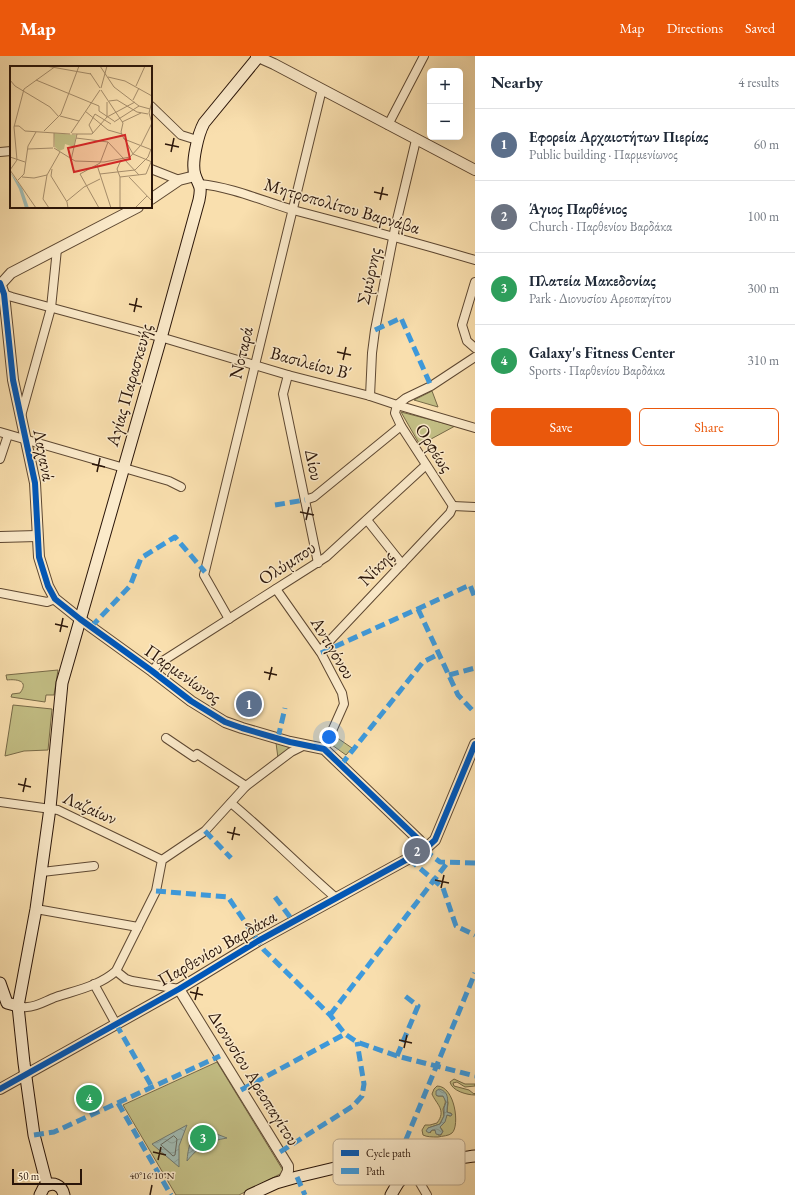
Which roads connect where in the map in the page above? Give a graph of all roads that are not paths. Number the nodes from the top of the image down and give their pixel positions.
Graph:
1 (258, 56) edge
2 (424, 56) edge
3 (322, 89) junction
4 (152, 107) edge
5 (388, 125) junction
6 (197, 140) junction
7 (416, 140) junction
8 (10, 151) edge
9 (0, 152) edge
10 (152, 169) edge
11 (475, 170) edge
12 (179, 180) junction
13 (197, 180) junction
14 (152, 198) edge
15 (136, 208) edge
16 (292, 209) junction
17 (394, 236) junction
18 (57, 249) junction
19 (475, 260) edge
20 (475, 282) edge
21 (1, 289) edge
22 (51, 308) junction
23 (161, 338) junction
24 (475, 348) edge
25 (475, 357) edge
26 (255, 365) junction
27 (288, 375) junction
28 (370, 396) junction
29 (397, 405) junction
30 (21, 416) junction
31 (401, 426) junction
32 (475, 428) edge
33 (4, 434) edge
34 (27, 440) junction
35 (0, 459) edge
36 (426, 465) junction
37 (123, 468) junction
38 (181, 487) dead end
39 (305, 500) junction
40 (454, 506) junction
41 (475, 507) edge
42 (366, 520) junction
43 (38, 536) junction
44 (0, 537) edge
45 (318, 563) junction
46 (402, 564) junction
47 (276, 589) junction
48 (0, 593) edge
49 (55, 599) junction
50 (80, 619) junction
51 (229, 619) junction
52 (320, 651) junction
53 (152, 671) junction
54 (166, 738) dead end
55 (475, 744) edge
56 (305, 745) junction
57 (324, 749) junction
58 (246, 786) junction
59 (0, 802) edge
60 (231, 803) junction
61 (50, 808) junction
62 (424, 850) junction
63 (162, 860) junction
64 (94, 866) dead end
65 (42, 872) junction
66 (336, 898) junction
67 (36, 909) junction
68 (138, 927) junction
69 (116, 972) junction
70 (0, 983) edge
71 (94, 984) junction
72 (179, 989) junction
73 (9, 1004) edge
74 (116, 1024) junction
75 (26, 1075) junction
76 (0, 1089) edge
77 (475, 1156) edge
78 (465, 1157) edge
79 (333, 1168) edge
80 (283, 1181) junction
81 (47, 1185) junction
82 (398, 1185) edge
83 (422, 1185) edge
84 (40, 1195) edge
85 (64, 1195) edge
86 (250, 1195) edge
87 (391, 1195) edge
88 (427, 1195) edge

1 - 3 street
1 - 6 main road, Αγίας Παρασκευής
2 - 5 street
3 - 5 street
3 - 16 street, Νοταρά
4 - 6 street
5 - 7 street
6 - 13 main road, Αγίας Παρασκευής
7 - 11 street
7 - 17 street, Σμύρνης
8 - 9 street
10 - 12 street
12 - 13 street
12 - 14 street
13 - 16 street, Μητροπολίτου Βαρνάβα
13 - 23 main road, Αγίας Παρασκευής
15 - 18 street
16 - 17 street, Μητροπολίτου Βαρνάβα
16 - 26 street, Νοταρά
17 - 19 street, Μητροπολίτου Βαρνάβα
17 - 28 street, Σμύρνης
18 - 21 street
18 - 22 street
20 - 24 street
21 - 22 street, Βασιλείου Β΄
21 - 30 street, Λαχανά
22 - 23 street, Βασιλείου Β΄
22 - 30 street
23 - 26 street, Βασιλείου Β΄
23 - 37 main road, Αγίας Παρασκευής
25 - 29 street
26 - 27 street, Βασιλείου Β΄
26 - 51 street, Νοταρά
27 - 28 street, Βασιλείου Β΄
27 - 39 street, Δίου
28 - 29 street, Βασιλείου Β΄
29 - 31 street, Ορφέως
29 - 32 street, Βασιλείου Β΄
30 - 34 street, Λαχανά
31 - 36 street, Ορφέως
31 - 39 street
33 - 34 street
33 - 35 street
34 - 37 street
34 - 43 street, Λαχανά
36 - 40 street, Ορφέως
36 - 42 street, Ολύμπου
37 - 38 street
37 - 50 main road, Αγίας Παρασκευής
39 - 45 street, Δίου
40 - 41 street
40 - 46 street, Νίκης
42 - 45 street, Ολύμπου
42 - 46 street
43 - 44 street
43 - 49 street, Λαχανά
45 - 47 street, Ολύμπου
46 - 52 street, Νίκης
47 - 51 street, Ολύμπου
47 - 52 street, Αντιγόνου
48 - 49 street
49 - 50 street, Λαχανά
50 - 53 street, Παρμενίωνος
50 - 61 main road, Αγίας Παρασκευής
51 - 53 street, Ολύμπου
52 - 57 street, Αντιγόνου
53 - 56 street, Παρμενίωνος
54 - 58 street
55 - 62 street
56 - 57 street, Παρμενίωνος
56 - 58 street
57 - 62 street
58 - 60 street
59 - 61 street, Λαζαίων
60 - 63 street
60 - 66 street
61 - 63 street, Λαζαίων
61 - 65 main road, Αγίας Παρασκευής
62 - 66 street, Παρθενίου Βαρδάκα
63 - 68 street
64 - 65 street
65 - 67 main road, Αγίας Παρασκευής
66 - 72 street, Παρθενίου Βαρδάκα
67 - 68 street
67 - 73 main road, Αγίας Παρασκευής
68 - 69 street
69 - 71 street
69 - 72 street
70 - 73 main road
71 - 73 street
71 - 74 street
72 - 74 street, Παρθενίου Βαρδάκα
72 - 80 street, Διονυσίου Αρεοπαγίτου
73 - 75 main road
74 - 75 street, Παρθενίου Βαρδάκα
75 - 76 street, Παρθενίου Βαρδάκα
75 - 81 main road
77 - 78 main road
79 - 80 main road
80 - 86 main road
81 - 84 main road
81 - 85 main road
82 - 87 main road
83 - 88 street

